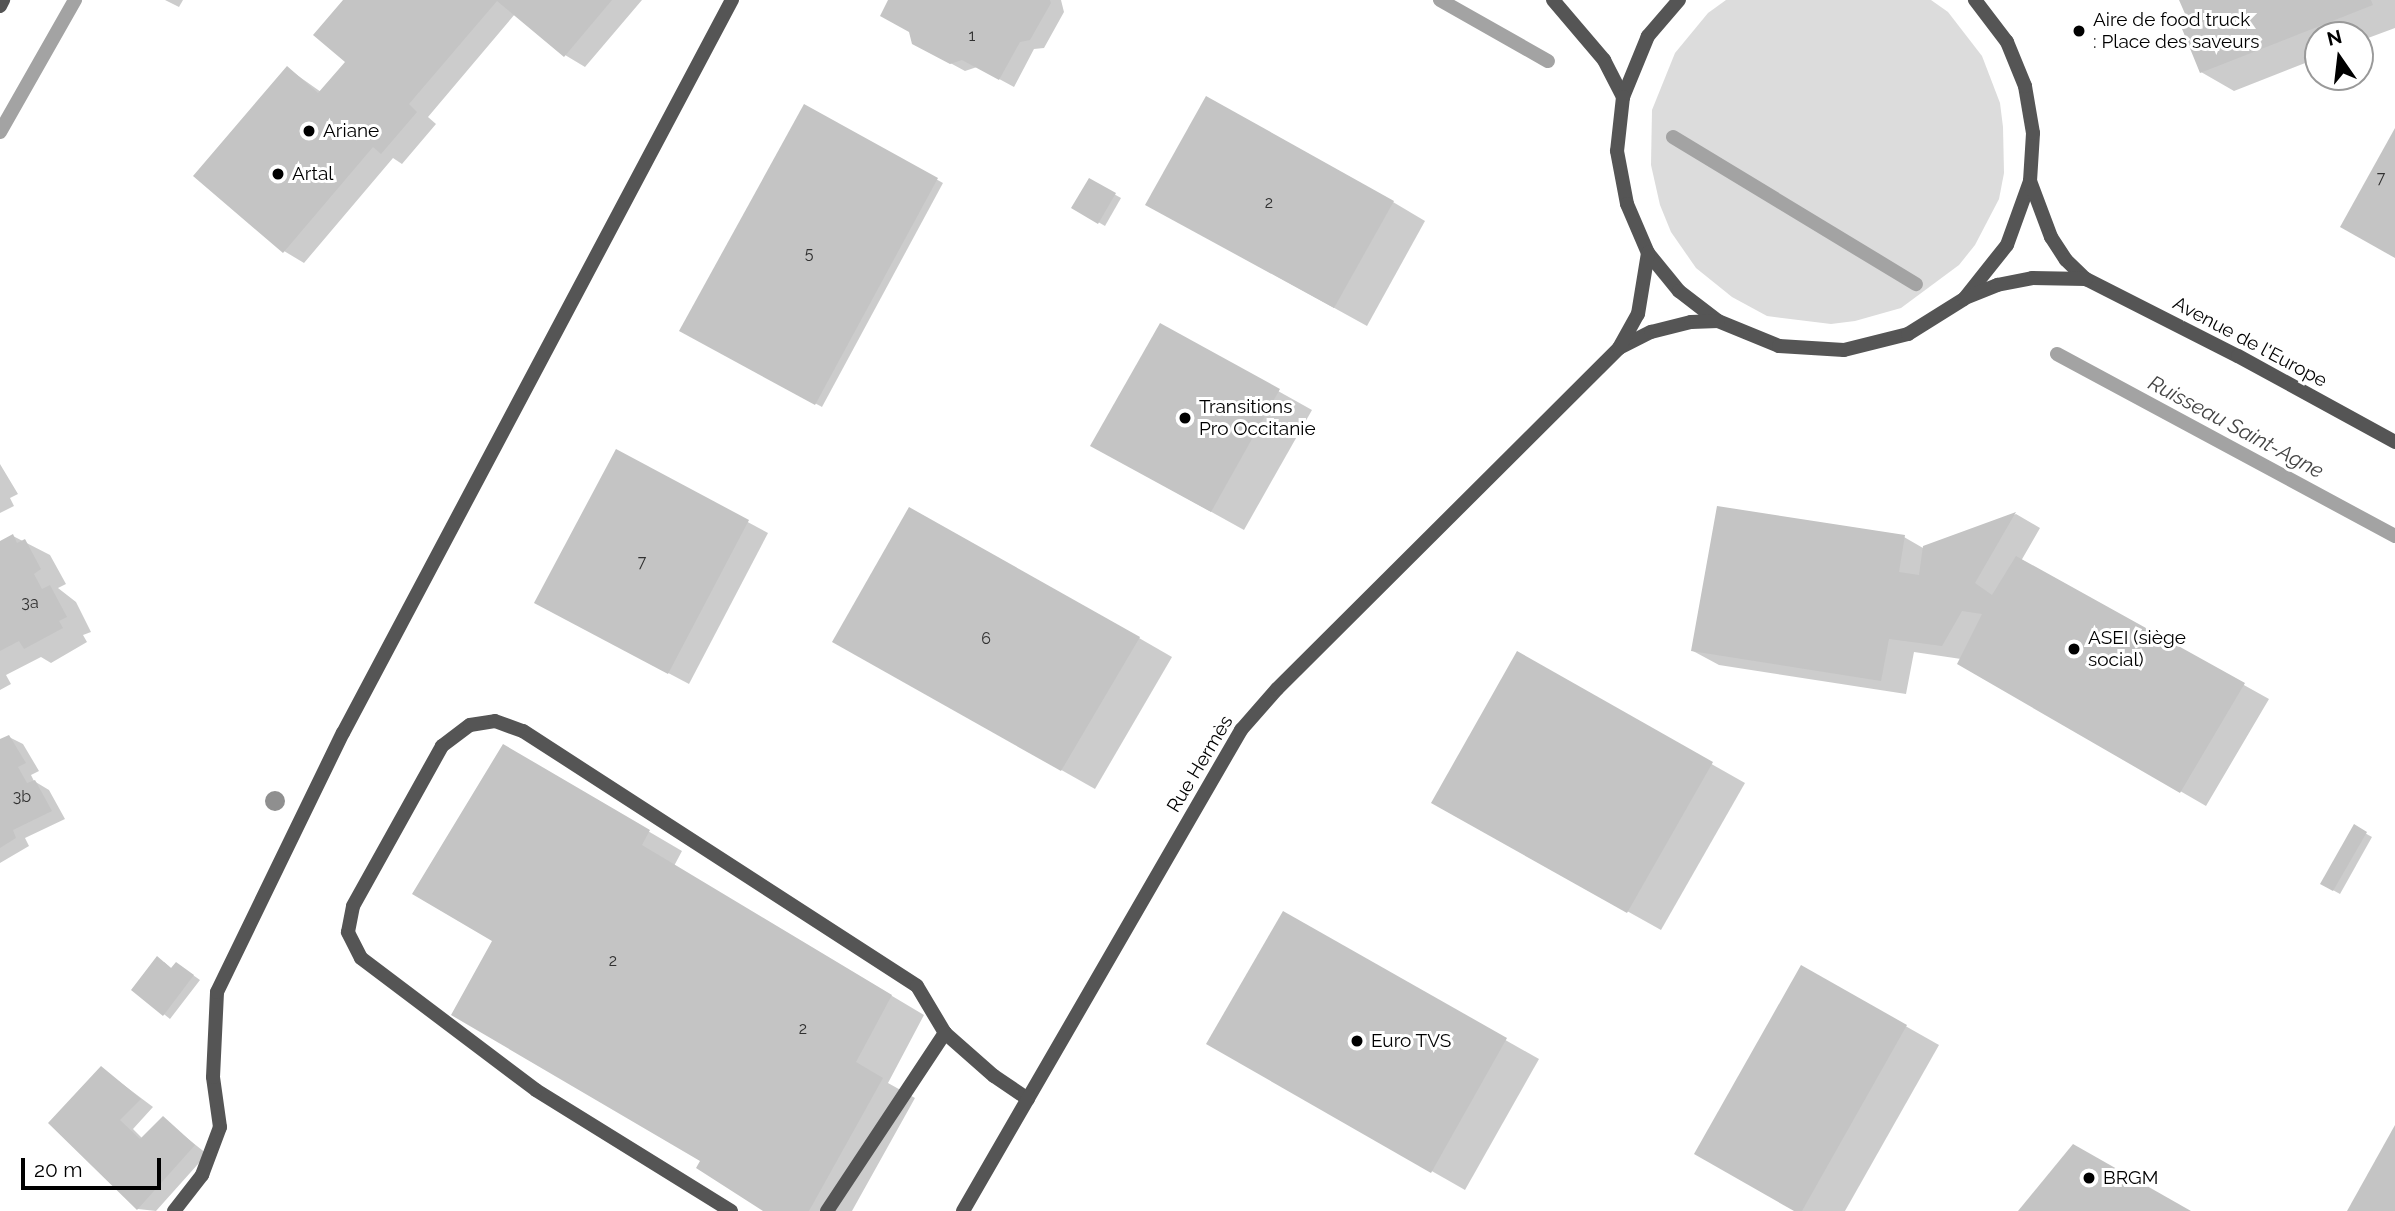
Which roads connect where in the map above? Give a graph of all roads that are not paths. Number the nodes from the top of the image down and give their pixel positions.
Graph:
1 (3, 0) edge
2 (732, 0) edge
3 (1553, 0) edge
4 (1679, 0) edge
5 (1975, 0) edge
6 (0, 6) edge
7 (1623, 97) junction
8 (2030, 181) junction
9 (1648, 253) junction
10 (2086, 279) junction
11 (1964, 299) junction
12 (1718, 321) junction
13 (1619, 348) junction
14 (2395, 442) edge
15 (945, 1033) junction
16 (1028, 1099) junction
17 (174, 1211) edge
18 (731, 1211) edge
19 (827, 1211) edge
20 (963, 1211) edge

1 - 6 street
2 - 17 street
3 - 7 street
4 - 7 street
5 - 8 street
7 - 9 street
8 - 10 street, Avenue de l'Europe
8 - 11 street
9 - 12 street
9 - 13 street, Rue Hermès
10 - 11 street, Avenue de l'Europe
10 - 14 street, Avenue de l'Europe
11 - 12 street
12 - 13 street, Rue Hermès
13 - 16 street, Rue Hermès
15 - 16 street
15 - 18 street
15 - 19 street
16 - 20 street, Rue Hermès

